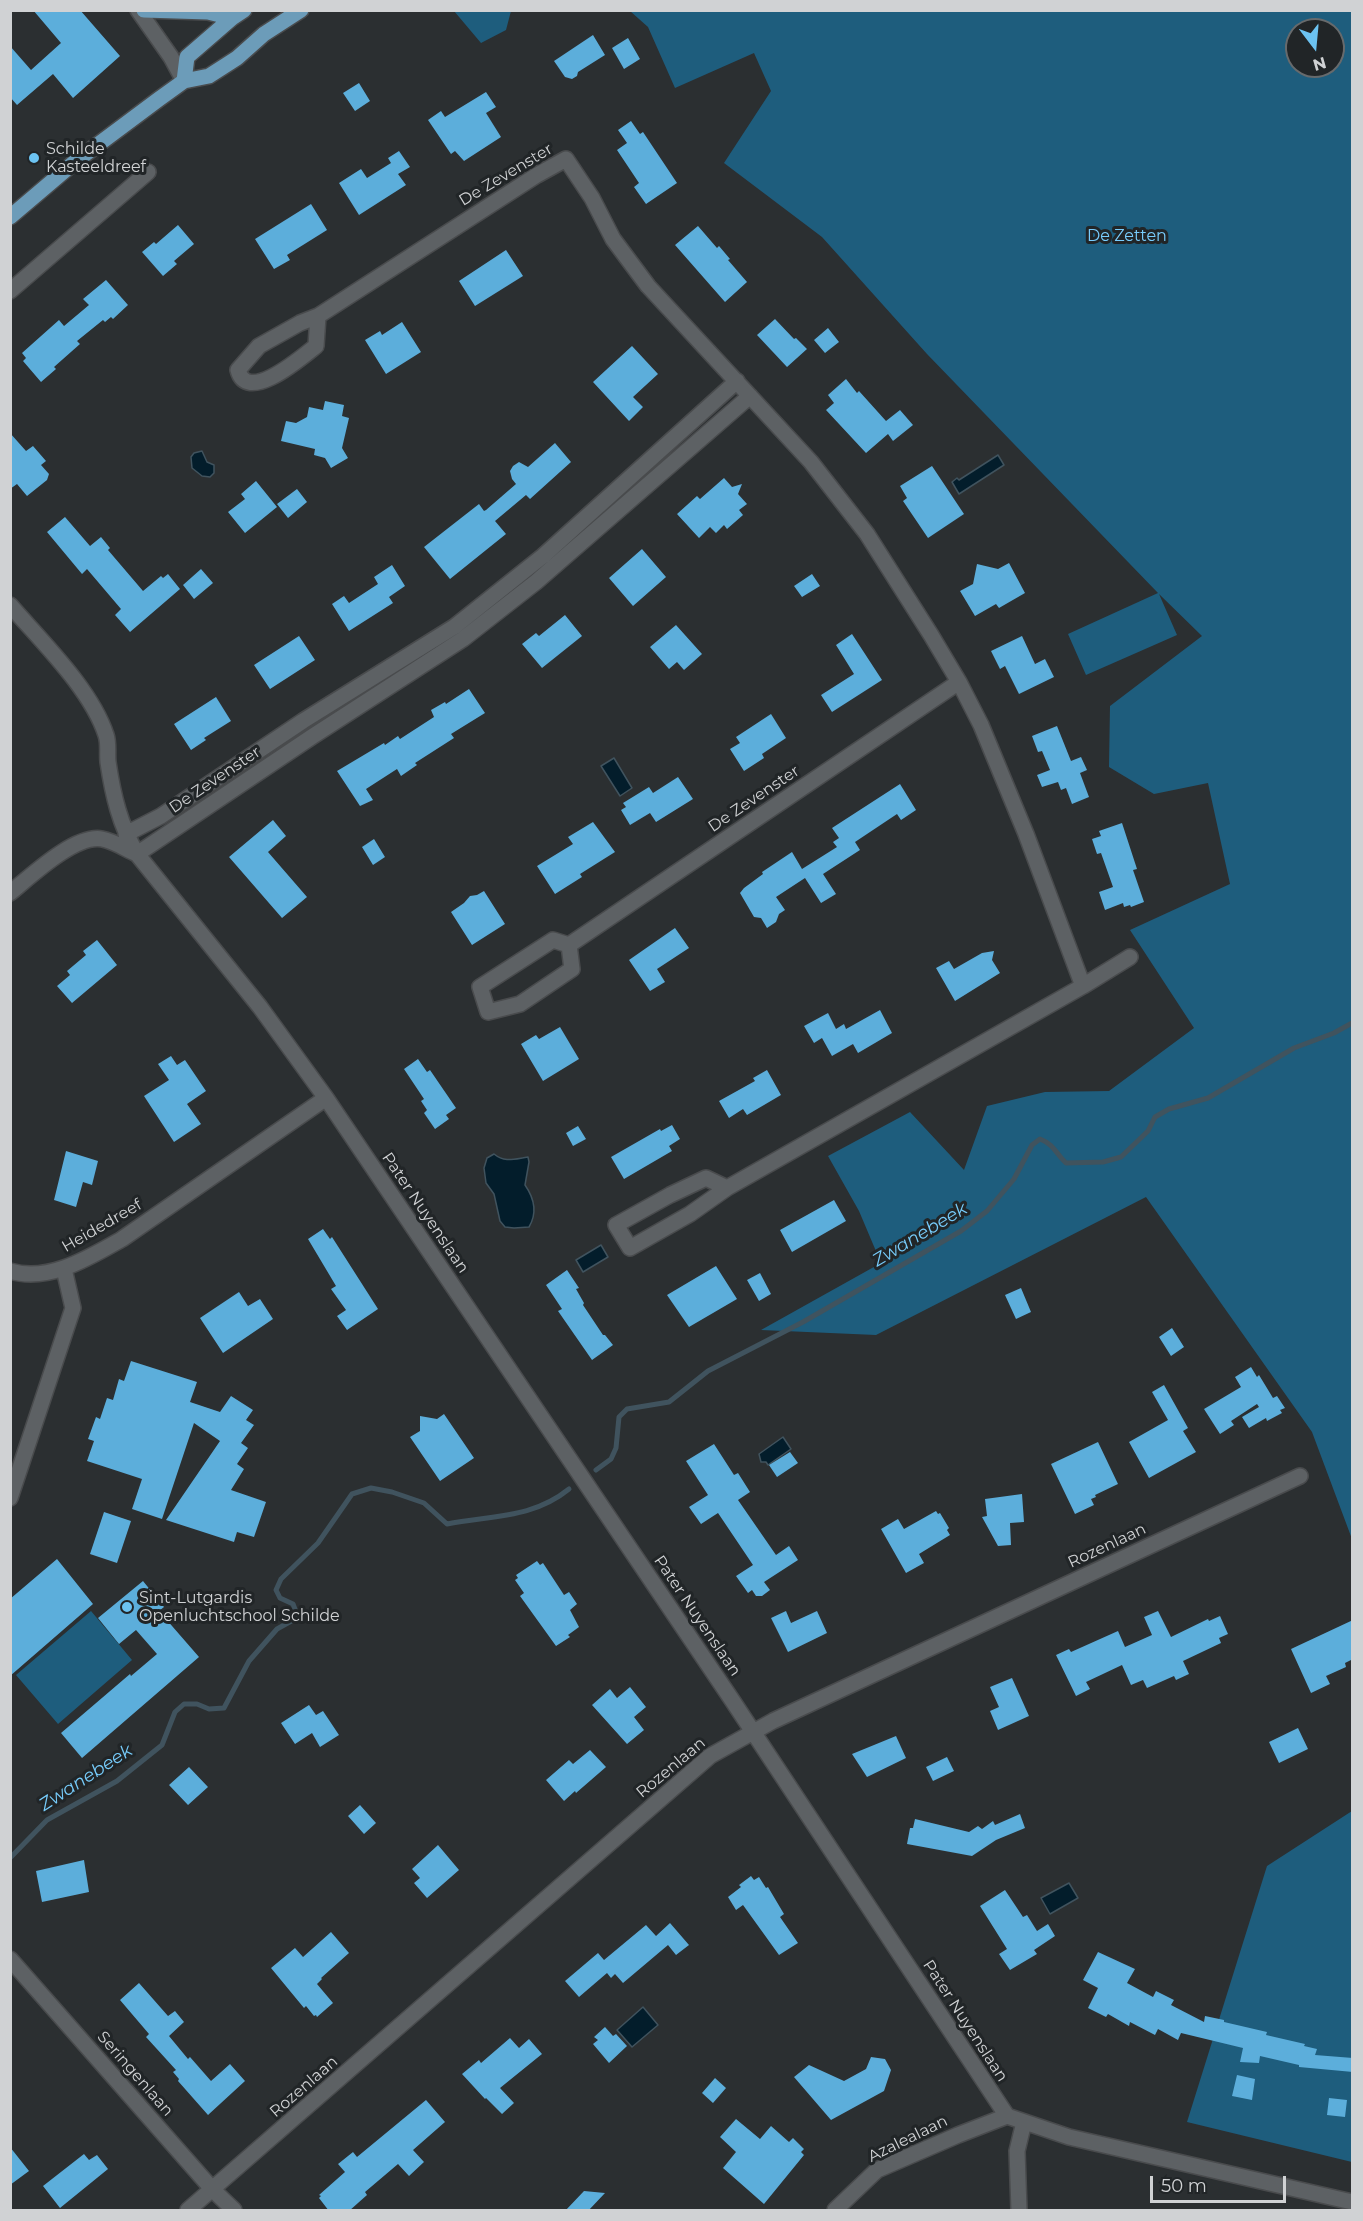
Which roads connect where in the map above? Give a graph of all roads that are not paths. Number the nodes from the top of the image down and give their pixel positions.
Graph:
1 (138, 10) edge
2 (144, 10) edge
3 (301, 10) edge
4 (238, 14) edge
5 (184, 81) junction
6 (148, 172) dead end
7 (10, 217) edge
8 (10, 291) edge
9 (318, 316) junction
10 (737, 381) junction
11 (750, 396) junction
12 (599, 517) junction
13 (10, 605) edge
14 (459, 633) junction
15 (959, 682) junction
16 (303, 721) junction
17 (313, 736) junction
18 (126, 834) junction
19 (137, 854) junction
20 (10, 892) edge
21 (569, 945) junction
22 (1130, 957) dead end
23 (1083, 986) junction
24 (326, 1098) junction
25 (727, 1188) junction
26 (64, 1269) junction
27 (10, 1271) edge
28 (1300, 1476) dead end
29 (10, 1497) edge
30 (753, 1731) junction
31 (10, 1959) edge
32 (1006, 2116) junction
33 (1024, 2122) junction
34 (213, 2190) junction
35 (1353, 2202) edge
36 (188, 2211) edge
37 (234, 2211) edge
38 (835, 2211) edge
39 (1019, 2211) edge

1 - 5 street
2 - 4 main road
3 - 5 main road
4 - 5 main road
5 - 7 main road
6 - 8 street
9 - 9 street, De Zevenster
9 - 10 street, De Zevenster
10 - 11 street, De Zevenster
10 - 12 street, De Zevenster
11 - 12 street, De Zevenster
11 - 15 street, De Zevenster
12 - 14 street, De Zevenster
13 - 18 street, Pater Nuyenslaan
14 - 16 street, De Zevenster
14 - 17 street, De Zevenster
15 - 21 street, De Zevenster
15 - 23 street, De Zevenster
16 - 17 street
16 - 18 street, De Zevenster
17 - 19 street, De Zevenster
18 - 19 street, Pater Nuyenslaan
19 - 20 street, Pater Nuyenslaan
19 - 24 street, Pater Nuyenslaan
21 - 21 street, De Zevenster
22 - 23 street
23 - 25 street
24 - 26 street, Heidedreef
24 - 30 street, Pater Nuyenslaan
25 - 25 street
26 - 27 street
26 - 29 street, Heidedreef
28 - 30 street, Rozenlaan
30 - 32 street, Pater Nuyenslaan
30 - 34 street, Rozenlaan
31 - 34 street, Seringenlaan
32 - 33 street
32 - 38 street, Azalealaan
33 - 35 street
33 - 39 street
34 - 36 street, Rozenlaan
34 - 37 street, Seringenlaan

